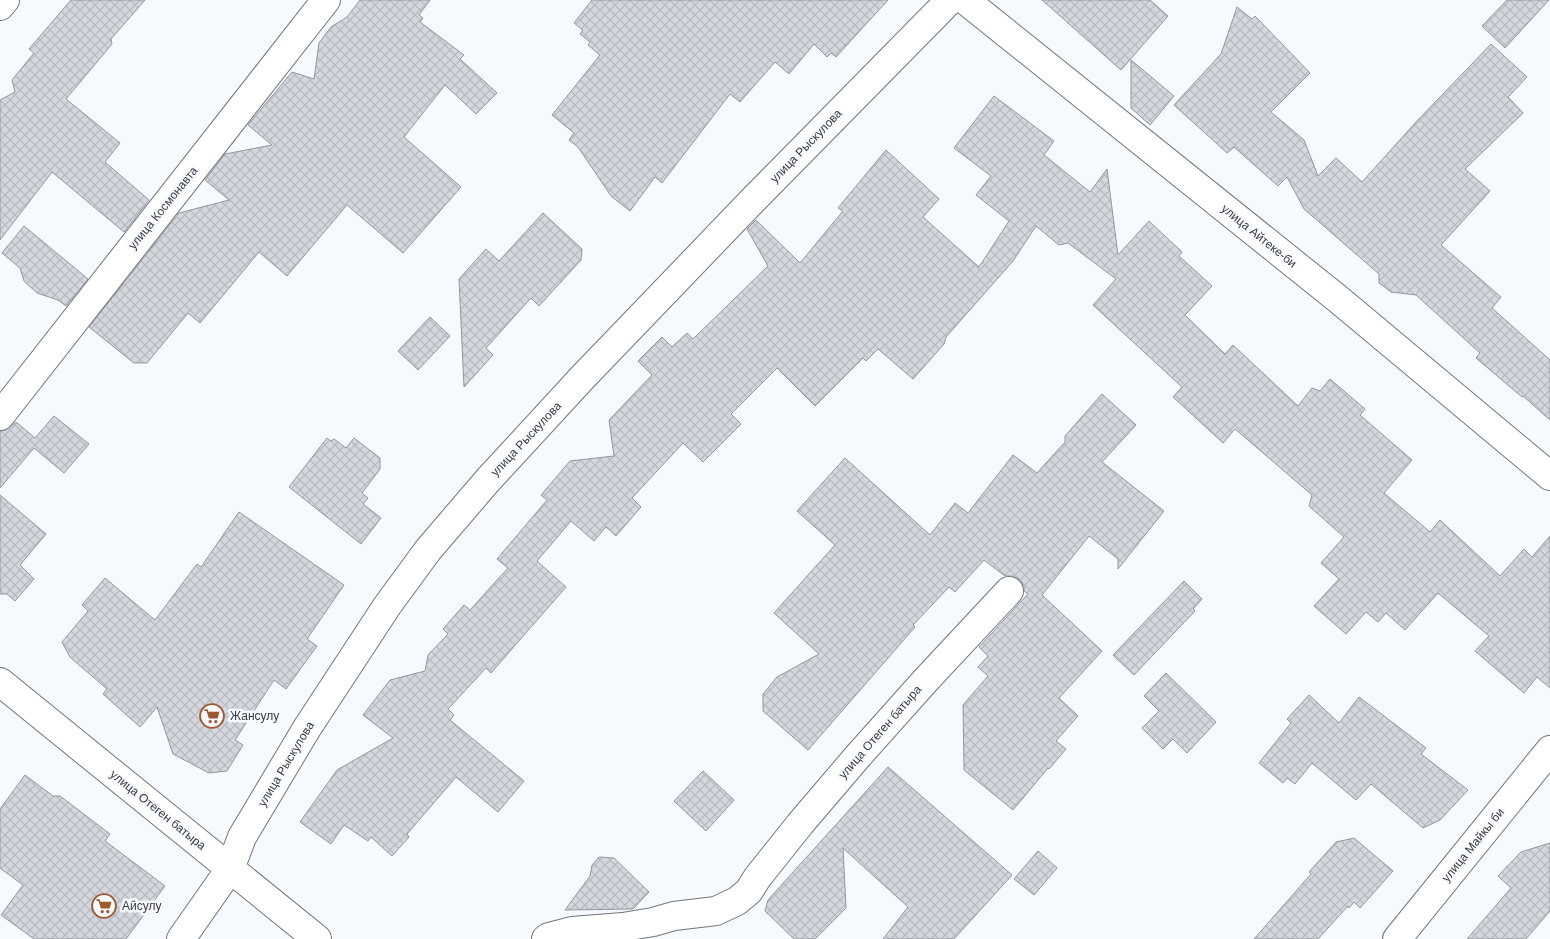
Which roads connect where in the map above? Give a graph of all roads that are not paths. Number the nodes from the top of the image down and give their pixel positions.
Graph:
1 (5, 0) edge
2 (326, 0) edge
3 (950, 0) edge
4 (965, 0) edge
5 (0, 6) edge
6 (0, 416) edge
7 (1550, 476) edge
8 (1009, 591) dead end
9 (0, 682) edge
10 (1550, 750) edge
11 (230, 869) junction
12 (182, 939) edge
13 (316, 939) edge
14 (546, 939) edge
15 (1397, 939) edge

1 - 5 street
2 - 6 street, улица Космонавта
3 - 11 street, улица Рыскулова
4 - 7 street, улица Айтеке-би
8 - 14 street, улица Отеген батыра
9 - 11 street, улица Отеген батыра
10 - 15 street, улица Майкы би
11 - 12 street, улица Рыскулова
11 - 13 street, улица Отеген батыра

